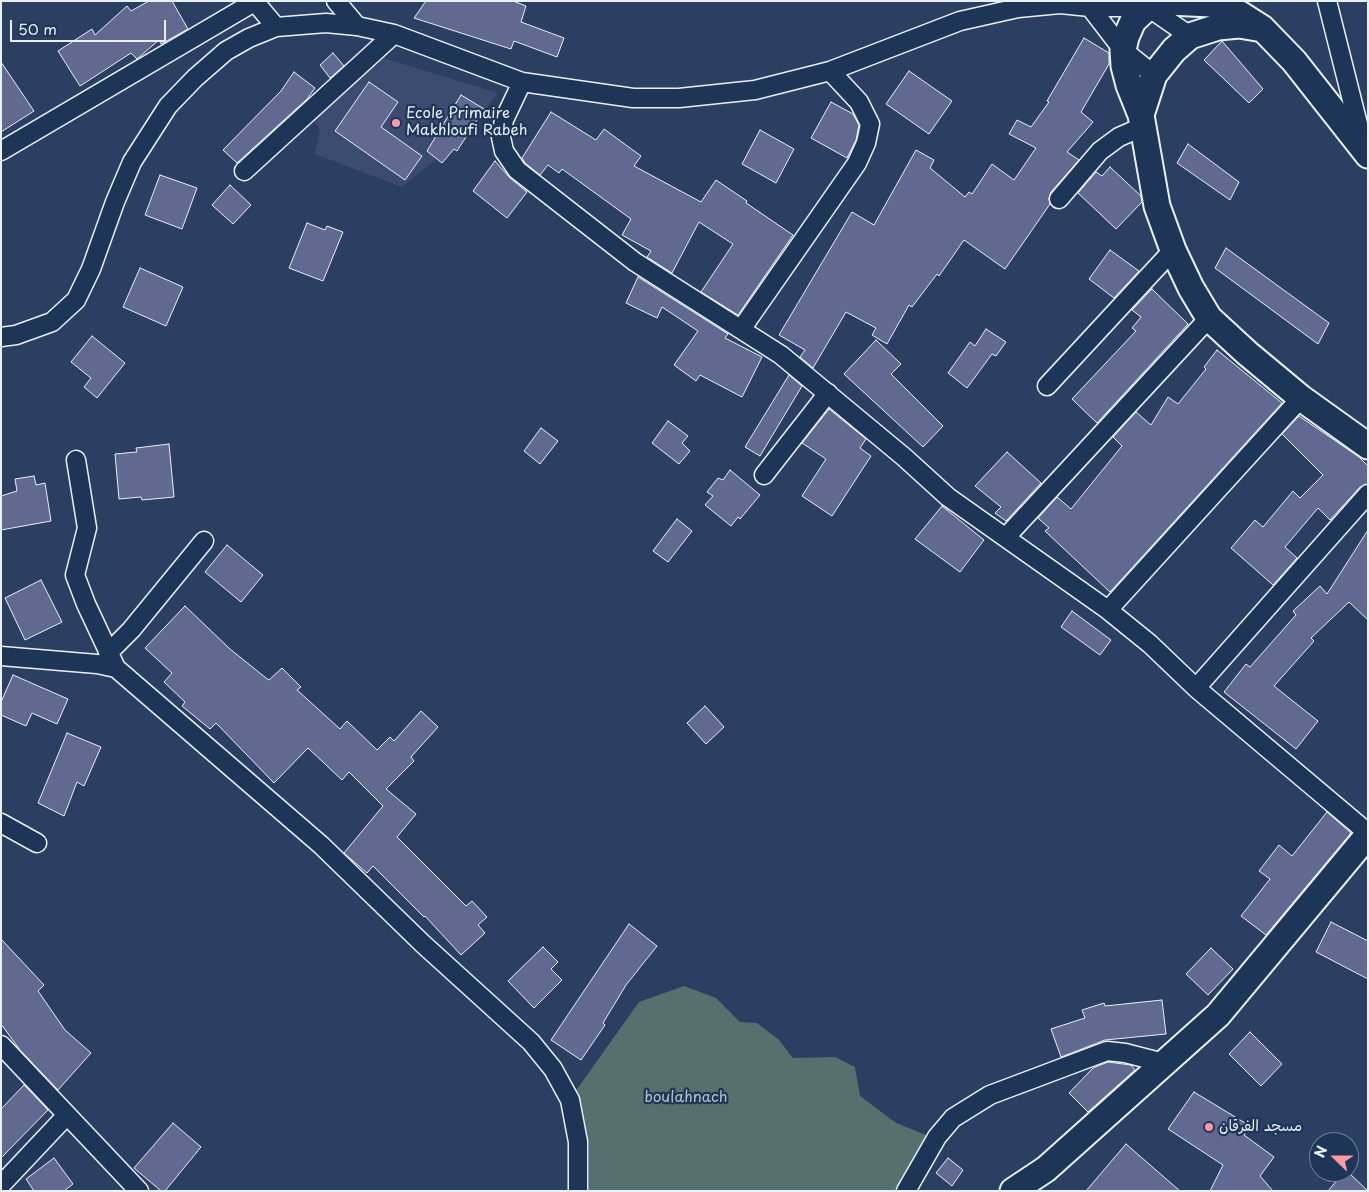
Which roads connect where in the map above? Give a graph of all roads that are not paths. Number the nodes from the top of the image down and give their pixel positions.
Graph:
1 (336, 1) edge
2 (1327, 1) edge
3 (256, 2) edge
4 (1090, 7) junction
5 (1148, 7) junction
6 (357, 26) junction
7 (276, 27) junction
8 (1262, 28) junction
9 (394, 34) junction
10 (1190, 36) junction
11 (1123, 50) junction
12 (830, 71) junction
13 (1154, 75) junction
14 (522, 82) junction
15 (1141, 121) junction
16 (1, 151) edge
17 (1366, 154) edge
18 (244, 171) dead end
19 (1059, 199) dead end
20 (1173, 250) junction
21 (1209, 318) junction
22 (742, 328) junction
23 (1, 337) edge
24 (1048, 386) dead end
25 (828, 393) junction
26 (1301, 398) junction
27 (1368, 446) edge
28 (76, 460) dead end
29 (764, 475) dead end
30 (1368, 494) edge
31 (1006, 537) junction
32 (204, 542) dead end
33 (1108, 610) junction
34 (1, 656) edge
35 (112, 660) junction
36 (1196, 688) junction
37 (1, 823) edge
38 (1368, 834) edge
39 (38, 843) dead end
40 (1, 1045) edge
41 (1164, 1063) junction
42 (67, 1115) junction
43 (1, 1185) edge
44 (138, 1191) edge
45 (578, 1191) edge
46 (906, 1191) edge
47 (1013, 1191) edge

1 - 6 street
2 - 17 street
3 - 7 street
3 - 16 street
4 - 5 street
4 - 11 street
4 - 12 street
5 - 8 main road
5 - 10 street
5 - 11 main road
6 - 7 street
6 - 9 street
7 - 23 street
8 - 10 main road
8 - 17 main road
9 - 14 street
9 - 18 street
10 - 13 main road
11 - 13 street
11 - 15 main road
12 - 14 street
12 - 22 street
13 - 15 main road
14 - 22 street
15 - 19 street
15 - 20 main road
20 - 21 main road
20 - 24 street
21 - 26 main road
21 - 31 street
22 - 25 street
25 - 29 street
25 - 31 street
26 - 27 main road
26 - 33 street
28 - 35 street
30 - 36 street
31 - 33 street
32 - 35 street
33 - 36 street
34 - 35 street
35 - 45 street
36 - 38 street
37 - 39 street
38 - 41 main road
40 - 42 street
41 - 46 street
41 - 47 main road
42 - 43 street
42 - 44 street

